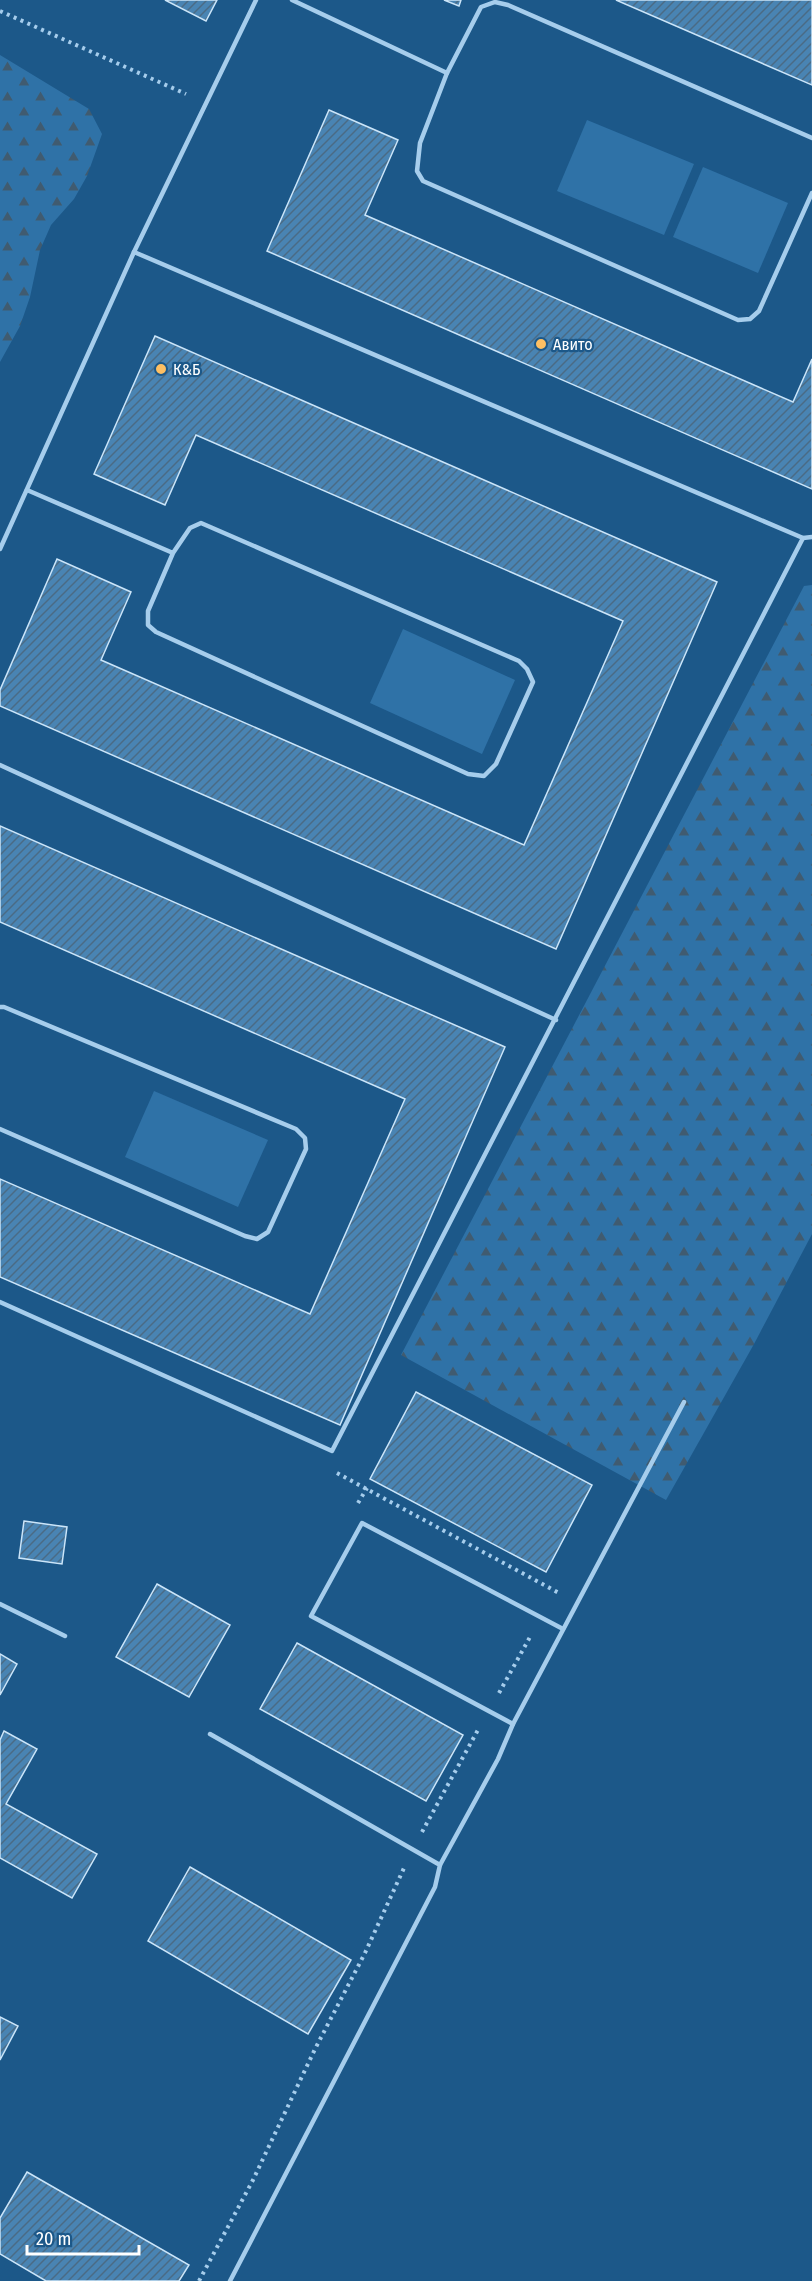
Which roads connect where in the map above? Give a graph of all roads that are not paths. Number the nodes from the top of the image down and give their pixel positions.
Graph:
1 (256, 0) edge
2 (292, 0) edge
3 (447, 73) junction
4 (812, 138) edge
5 (812, 193) edge
6 (134, 252) junction
7 (27, 490) junction
8 (812, 537) edge
9 (803, 538) junction
10 (0, 549) edge
11 (173, 554) junction
12 (0, 765) edge
13 (0, 1007) edge
14 (556, 1020) junction
15 (0, 1129) edge
16 (0, 1302) edge
17 (684, 1402) dead end
18 (0, 1604) edge
19 (563, 1629) junction
20 (65, 1636) dead end
21 (513, 1724) junction
22 (210, 1734) dead end
23 (440, 1865) junction
24 (230, 2281) edge

1 - 6 lane
2 - 3 lane
3 - 4 lane
3 - 5 lane
6 - 7 lane
6 - 9 lane
7 - 10 lane
7 - 11 lane
8 - 9 lane
9 - 14 lane
11 - 11 lane
12 - 14 lane
13 - 15 lane
14 - 16 lane
17 - 19 lane
18 - 20 lane
19 - 21 lane
19 - 21 lane
21 - 23 lane
22 - 23 lane
23 - 24 lane

